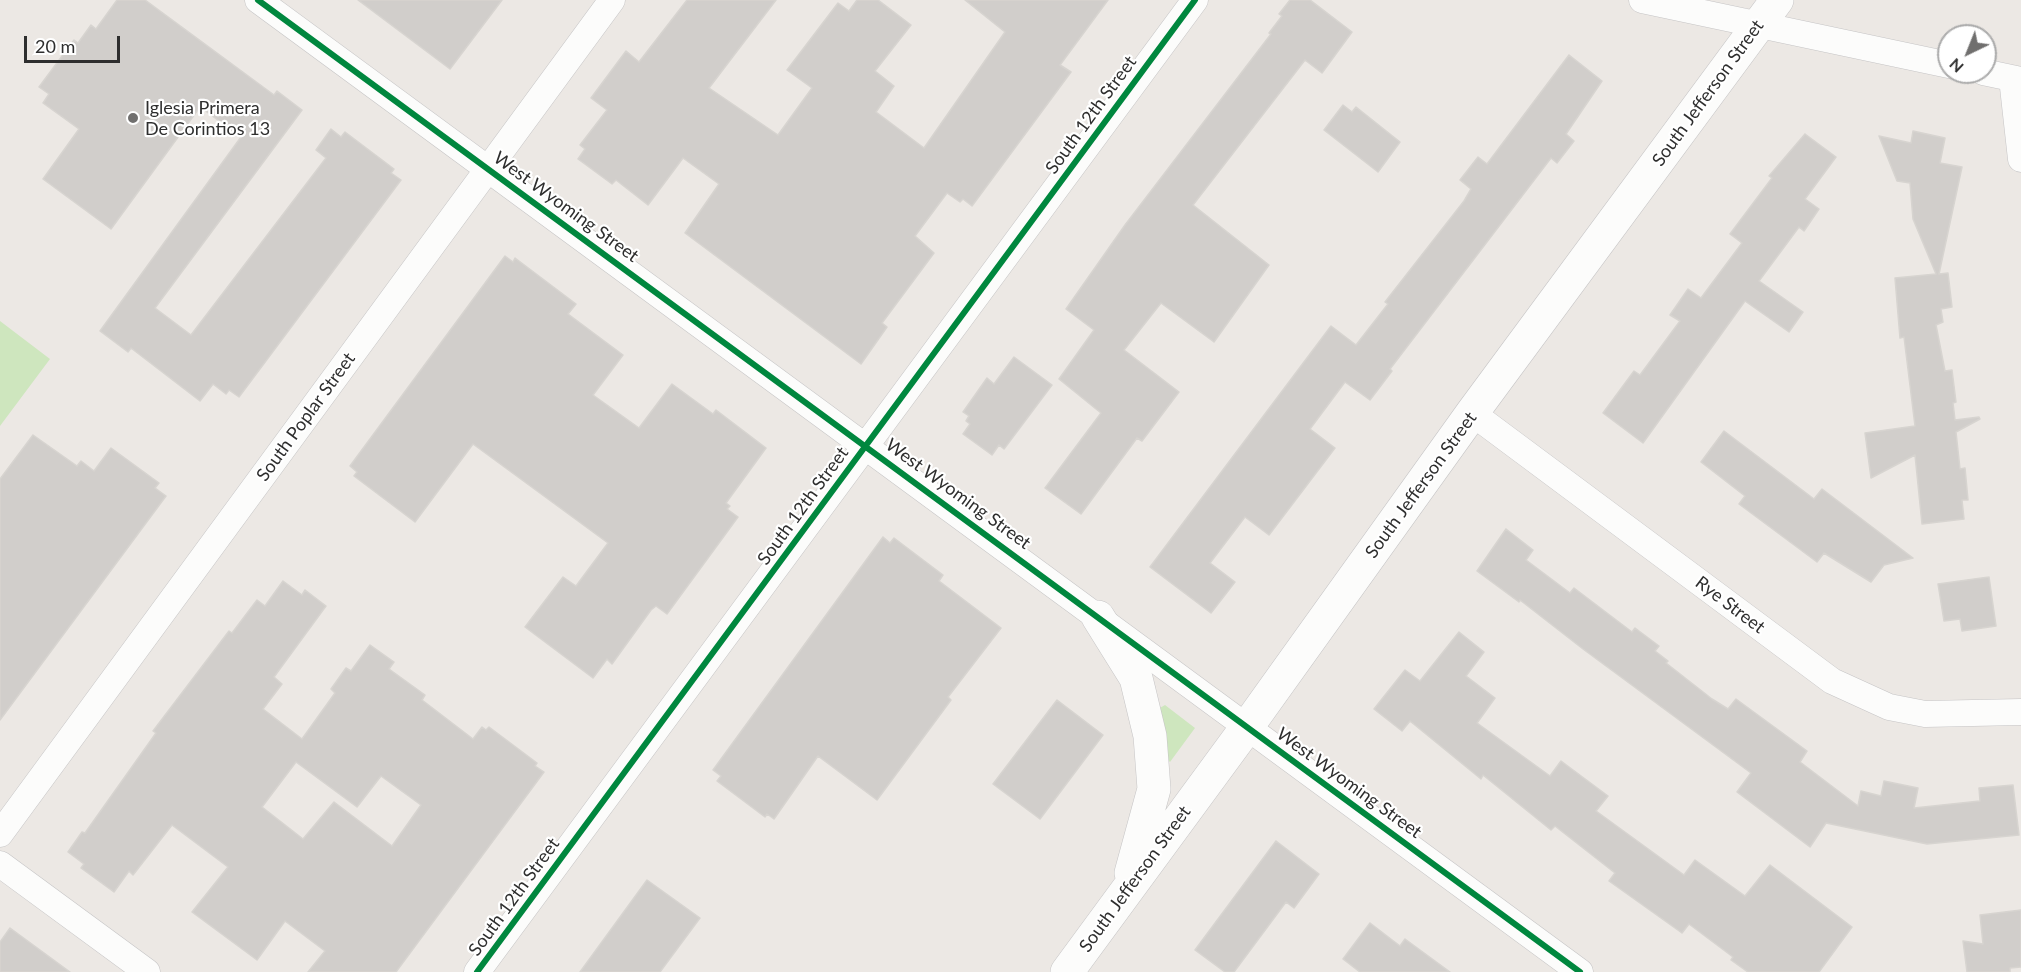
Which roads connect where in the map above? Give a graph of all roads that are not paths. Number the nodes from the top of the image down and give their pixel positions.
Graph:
1 (258, 0) edge
2 (612, 0) edge
3 (1195, 0) edge
4 (1642, 0) edge
5 (1768, 12) edge
6 (1937, 61) edge
7 (1997, 75) edge
8 (2016, 79) edge
9 (2021, 159) edge
10 (487, 168) junction
11 (1472, 413) junction
12 (866, 446) junction
13 (1098, 617) junction
14 (2021, 712) edge
15 (1247, 727) junction
16 (0, 834) edge
17 (0, 864) edge
18 (1126, 892) junction
19 (147, 972) edge
20 (477, 972) edge
21 (1067, 972) edge
22 (1580, 972) edge

1 - 10 street, West Wyoming Street
2 - 10 street, South Poplar Street
3 - 12 street, South 12th Street
4 - 5 street
5 - 6 street
5 - 11 main road, South Jefferson Street
7 - 8 street
8 - 9 street
10 - 12 street, West Wyoming Street
10 - 16 street, South Poplar Street
11 - 14 street, Rye Street
11 - 15 main road, South Jefferson Street
12 - 13 street, West Wyoming Street
12 - 20 street, South 12th Street
13 - 15 street, West Wyoming Street
13 - 18 main road
15 - 18 main road, South Jefferson Street
15 - 22 street, West Wyoming Street
17 - 19 street
18 - 21 main road, South Jefferson Street

